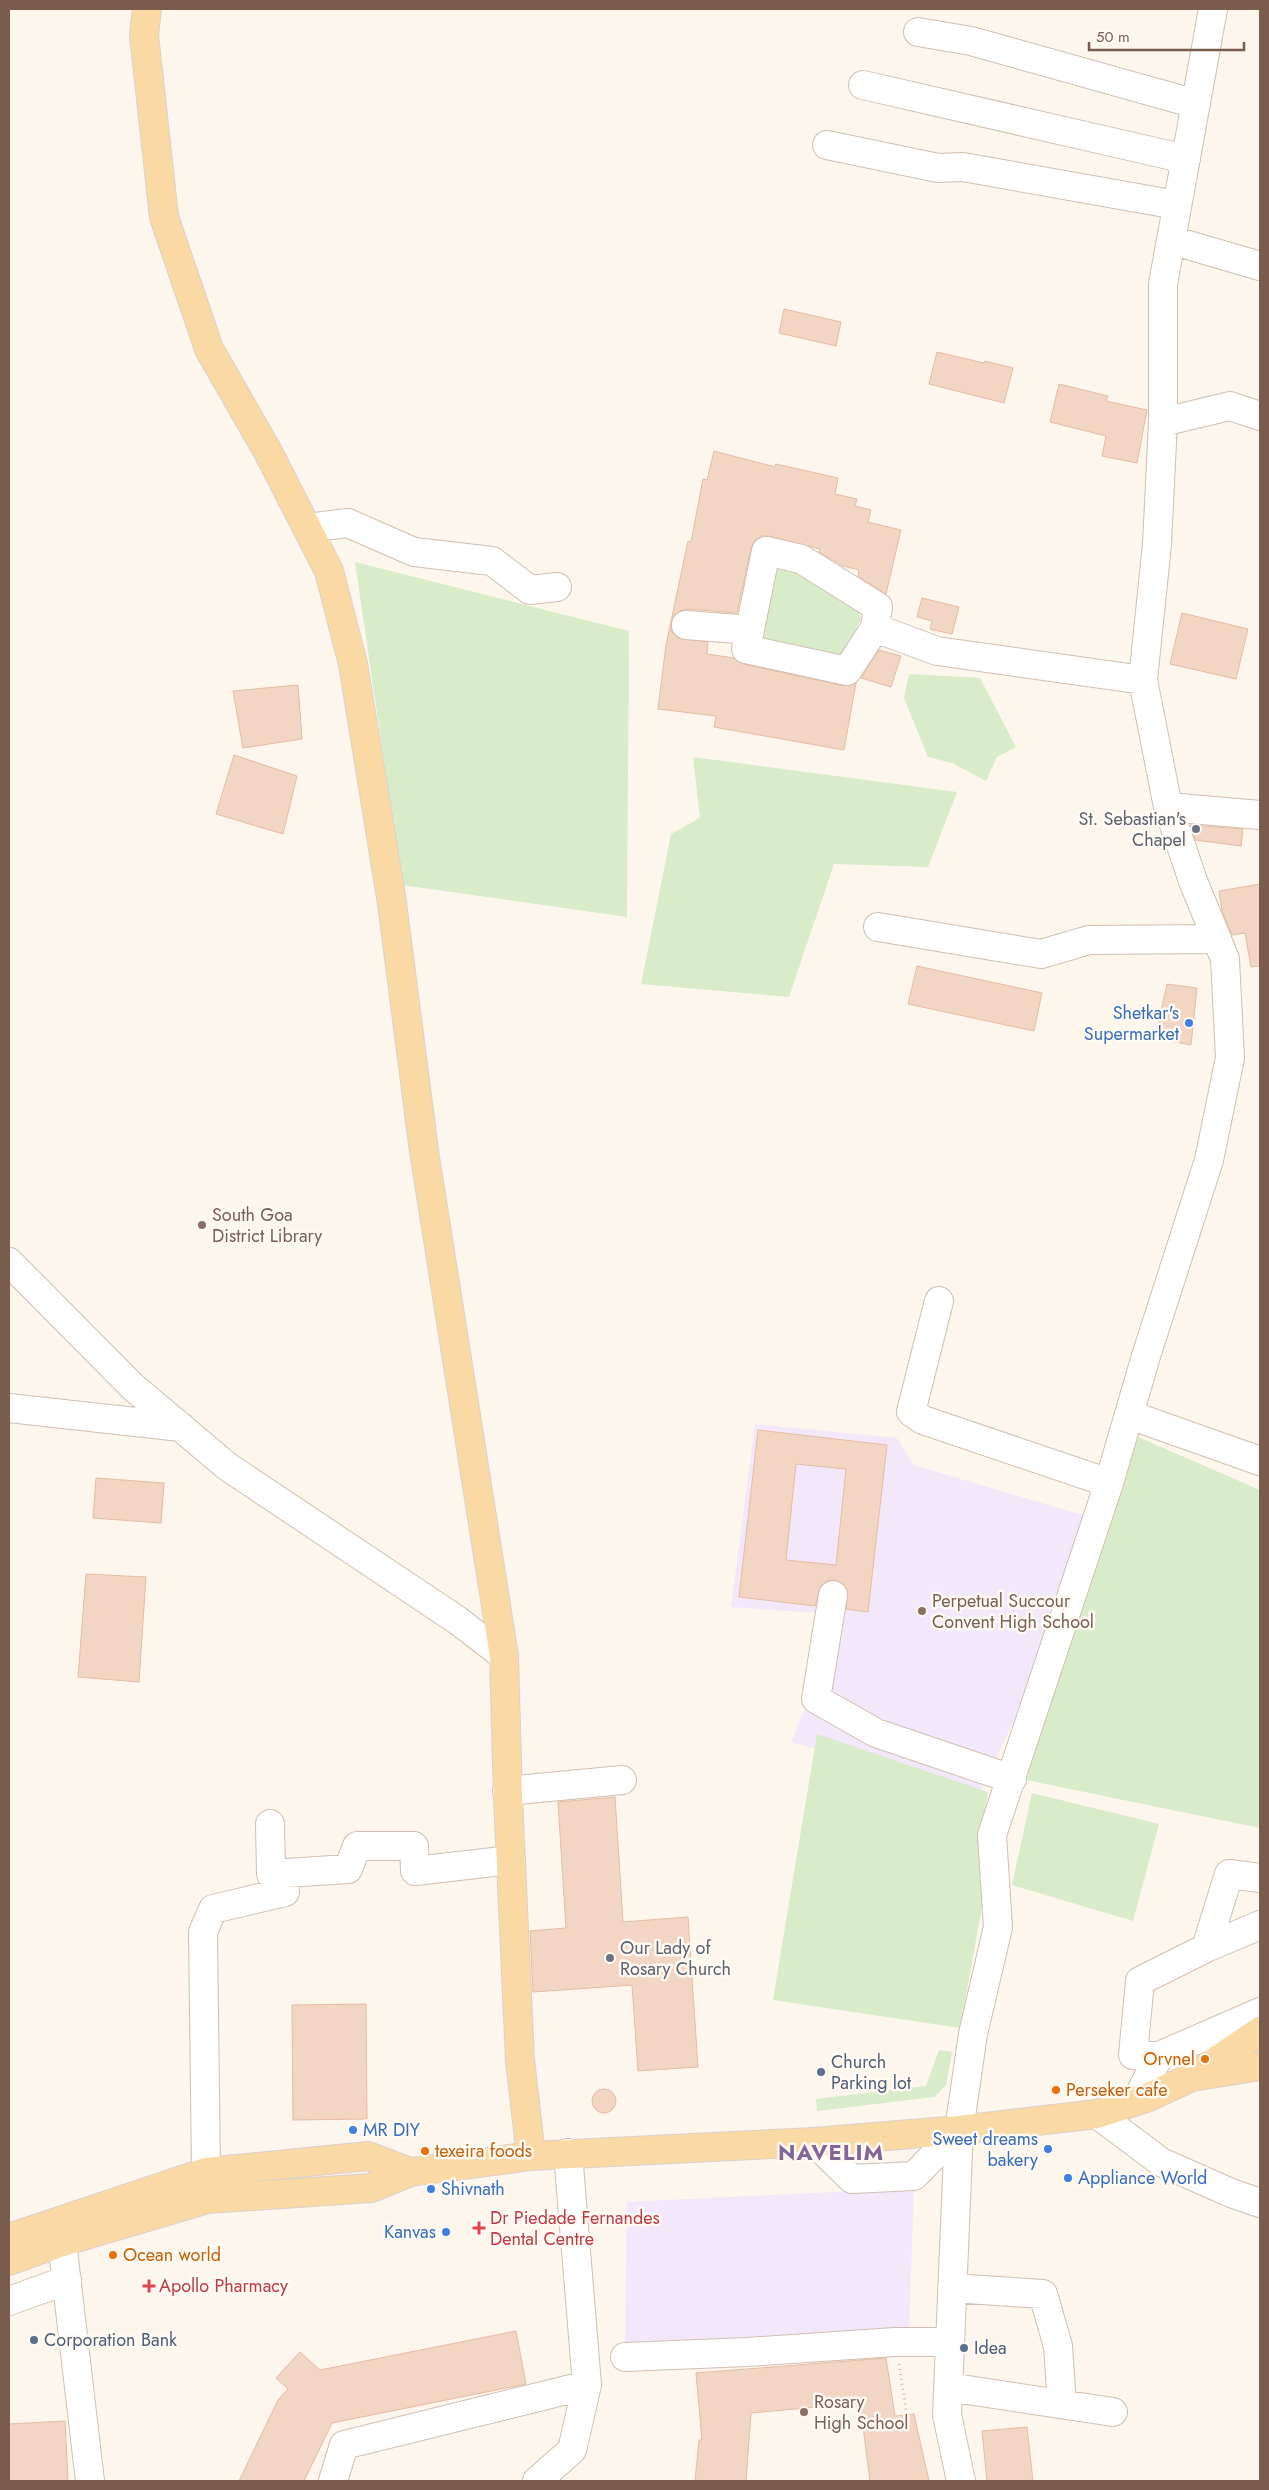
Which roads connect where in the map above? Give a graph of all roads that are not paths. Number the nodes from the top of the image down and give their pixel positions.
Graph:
1 (147, 9) edge
2 (1213, 9) edge
3 (918, 32) dead end
4 (863, 84) dead end
5 (1196, 104) junction
6 (827, 145) dead end
7 (1186, 159) junction
8 (1178, 205) junction
9 (1171, 240) junction
10 (1260, 266) edge
11 (1260, 416) edge
12 (1163, 422) junction
13 (307, 528) junction
14 (557, 587) dead end
15 (686, 625) dead end
16 (875, 628) junction
17 (750, 630) junction
18 (1143, 680) junction
19 (1168, 807) junction
20 (1260, 815) edge
21 (878, 927) dead end
22 (1217, 939) junction
23 (9, 1262) edge
24 (939, 1301) dead end
25 (9, 1408) edge
26 (1130, 1414) junction
27 (181, 1428) junction
28 (1260, 1461) edge
29 (1109, 1483) junction
30 (834, 1595) dead end
31 (504, 1656) junction
32 (1012, 1779) junction
33 (622, 1780) dead end
34 (507, 1791) junction
35 (270, 1824) dead end
36 (511, 1860) junction
37 (1260, 1878) edge
38 (286, 1892) dead end
39 (1260, 1925) edge
40 (1206, 1948) junction
41 (1260, 2012) edge
42 (1260, 2031) edge
43 (1159, 2056) junction
44 (1260, 2066) edge
45 (1194, 2076) junction
46 (1136, 2101) junction
47 (1097, 2114) junction
48 (959, 2130) junction
49 (814, 2142) junction
50 (568, 2153) junction
51 (531, 2156) junction
52 (206, 2172) junction
53 (410, 2172) junction
54 (1260, 2203) edge
55 (9, 2238) edge
56 (62, 2242) junction
57 (9, 2261) edge
58 (66, 2280) junction
59 (952, 2288) junction
60 (9, 2301) edge
61 (950, 2342) junction
62 (625, 2357) dead end
63 (587, 2385) junction
64 (948, 2387) junction
65 (1062, 2404) junction
66 (1113, 2412) dead end
67 (90, 2481) edge
68 (333, 2481) edge
69 (537, 2481) edge
70 (961, 2481) edge

1 - 13 main road
2 - 5 street
3 - 5 street
4 - 7 street
5 - 7 street
6 - 8 street
7 - 8 street
8 - 9 street
9 - 10 street
9 - 12 street
11 - 12 street
12 - 18 street
13 - 14 street
13 - 31 main road
15 - 17 street
16 - 17 street
16 - 17 street
16 - 18 street
18 - 19 street
19 - 20 street
19 - 22 street
21 - 22 street
22 - 26 street
23 - 27 street
24 - 29 street
25 - 27 street
26 - 28 street
26 - 29 street
27 - 31 street
29 - 32 street
30 - 32 street
31 - 34 main road
32 - 48 street
33 - 34 street
34 - 36 main road
35 - 36 street
36 - 51 main road
37 - 40 street
38 - 52 street
39 - 40 street
40 - 43 street
41 - 43 street
42 - 45 main road
43 - 46 street
44 - 45 main road
45 - 46 main road
46 - 47 main road
47 - 48 main road
47 - 54 street
48 - 49 main road
48 - 49 street
48 - 59 street
49 - 50 main road
50 - 51 main road
50 - 63 street
51 - 53 main road
52 - 53 main road
52 - 55 main road
53 - 56 main road
56 - 57 main road
56 - 58 street
58 - 60 street
58 - 67 street
59 - 61 street
59 - 65 street
61 - 62 street
61 - 64 street
63 - 68 street
63 - 69 street
64 - 65 street
64 - 70 street
65 - 66 street

